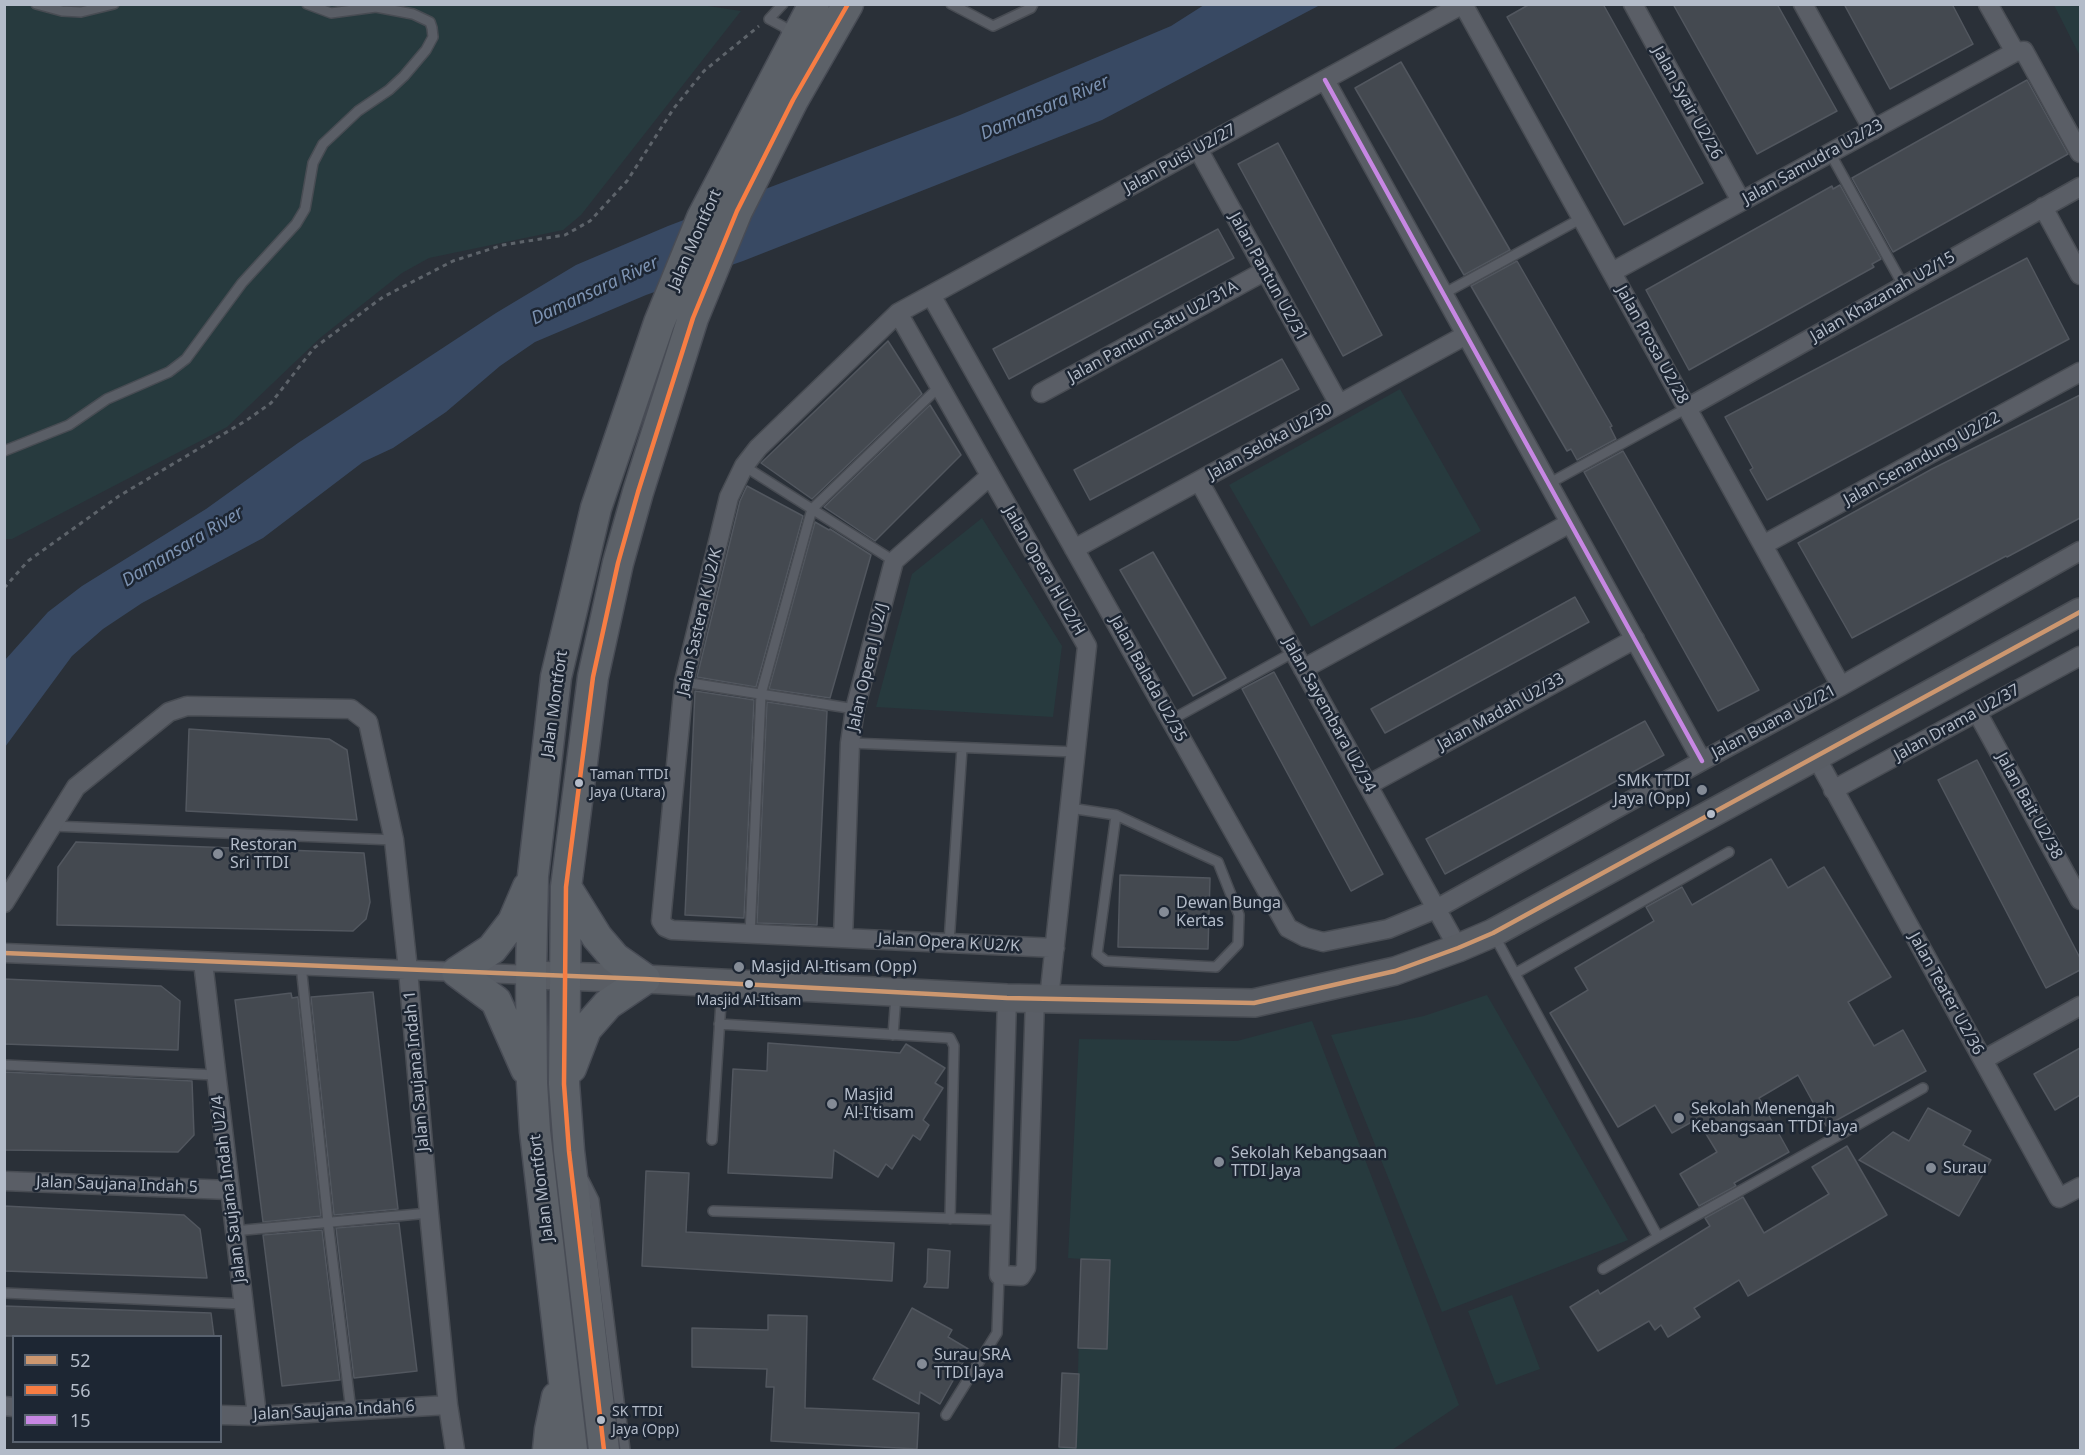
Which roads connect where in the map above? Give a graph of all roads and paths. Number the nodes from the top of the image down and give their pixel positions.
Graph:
1 (36, 4) edge
2 (114, 4) edge
3 (307, 4) edge
4 (783, 4) edge
5 (814, 4) edge
6 (848, 4) edge
7 (951, 4) edge
8 (1033, 4) edge
9 (1463, 4) edge
10 (1633, 4) edge
11 (1803, 4) edge
12 (1988, 4) edge
13 (768, 19) junction
14 (793, 44) junction
15 (2015, 52) junction
16 (1325, 80) junction
17 (1873, 130) junction
18 (1198, 149) junction
19 (1830, 153) junction
20 (2080, 153) edge
21 (2080, 187) edge
22 (1741, 201) junction
23 (2043, 207) junction
24 (1582, 218) junction
25 (1265, 270) junction
26 (1612, 272) junction
27 (2080, 274) edge
28 (1903, 285) junction
29 (1443, 294) junction
30 (930, 295) junction
31 (898, 313) junction
32 (1466, 335) junction
33 (2080, 372) edge
34 (940, 386) junction
35 (1041, 393) dead end
36 (1339, 404) junction
37 (1687, 408) junction
38 (4, 451) edge
39 (744, 466) junction
40 (990, 476) junction
41 (1199, 481) junction
42 (1548, 484) junction
43 (812, 509) junction
44 (1570, 523) junction
45 (1763, 545) junction
46 (1074, 549) junction
47 (2080, 551) edge
48 (894, 561) junction
49 (4, 588) edge
50 (2080, 612) edge
51 (1635, 639) junction
52 (1294, 652) junction
53 (2080, 656) edge
54 (1303, 669) junction
55 (684, 682) junction
56 (1841, 686) junction
57 (761, 694) junction
58 (855, 709) junction
59 (1977, 712) junction
60 (1171, 720) junction
61 (850, 743) junction
62 (962, 748) junction
63 (1076, 752) junction
64 (1816, 757) junction
65 (1702, 760) junction
66 (1368, 785) junction
67 (1833, 790) junction
68 (1070, 808) junction
69 (1116, 815) junction
70 (52, 826) junction
71 (394, 840) junction
72 (1729, 852) dead end
73 (533, 876) junction
74 (567, 886) junction
75 (2080, 900) edge
76 (4, 903) edge
77 (1436, 909) junction
78 (1493, 933) junction
79 (750, 934) junction
80 (843, 938) junction
81 (950, 943) junction
82 (1055, 948) junction
83 (1458, 948) junction
84 (4, 953) edge
85 (203, 962) junction
86 (301, 965) junction
87 (408, 970) junction
88 (457, 972) junction
89 (1516, 973) junction
90 (531, 975) junction
91 (566, 976) junction
92 (645, 979) junction
93 (722, 983) junction
94 (896, 992) junction
95 (1007, 998) junction
96 (1042, 999) junction
97 (2080, 1006) edge
98 (719, 1024) junction
99 (893, 1035) junction
100 (1983, 1060) junction
101 (4, 1065) edge
102 (215, 1075) junction
103 (532, 1083) junction
104 (564, 1084) junction
105 (1923, 1088) dead end
106 (712, 1140) dead end
107 (569, 1151) junction
108 (4, 1181) edge
109 (2080, 1187) edge
110 (229, 1190) junction
111 (713, 1210) dead end
112 (429, 1213) junction
113 (950, 1219) junction
114 (1001, 1221) junction
115 (328, 1222) junction
116 (234, 1231) junction
117 (1658, 1238) junction
118 (1603, 1269) dead end
119 (999, 1275) junction
120 (4, 1293) edge
121 (243, 1304) junction
122 (563, 1368) junction
123 (448, 1405) junction
124 (351, 1411) junction
125 (222, 1415) edge
126 (946, 1415) dead end
127 (257, 1416) junction
128 (455, 1450) edge
129 (548, 1450) edge
130 (572, 1450) edge
131 (604, 1450) edge
132 (625, 1450) edge

1 - 2 lane
3 - 38 lane
4 - 13 lane
5 - 14 main road, Jalan Montfort
6 - 74 main road, Jalan Montfort
7 - 8 lane
9 - 16 street, Jalan Puisi U2/27
9 - 24 street, Jalan Prosa U2/28
10 - 22 street, Jalan Syair U2/26
11 - 17 street
12 - 15 street
13 - 14 lane
13 - 49 path
14 - 73 main road, Jalan Montfort
15 - 17 street, Jalan Samudra U2/23
15 - 20 street
16 - 18 street, Jalan Puisi U2/27
16 - 29 street
17 - 19 street, Jalan Samudra U2/23
18 - 25 street, Jalan Pantun U2/31
18 - 30 street, Jalan Puisi U2/27
19 - 22 street, Jalan Samudra U2/23
19 - 28 lane
21 - 23 street, Jalan Khazanah U2/15
22 - 26 street, Jalan Samudra U2/23
23 - 27 street
23 - 28 street, Jalan Khazanah U2/15
24 - 26 street, Jalan Prosa U2/28
24 - 29 lane
25 - 35 street, Jalan Pantun Satu U2/31A
25 - 36 street, Jalan Pantun U2/31
26 - 37 street, Jalan Prosa U2/28
28 - 37 street, Jalan Khazanah U2/15
29 - 32 street
30 - 31 street, Jalan Puisi U2/27
30 - 46 street, Jalan Balada U2/35
31 - 34 street, Jalan Opera H U2/H
31 - 39 street, Jalan Sastera K U2/K
32 - 36 street, Jalan Seloka U2/30
32 - 42 street
33 - 45 street, Jalan Senandung U2/22
34 - 40 street, Jalan Opera H U2/H
34 - 43 lane
36 - 41 street, Jalan Seloka U2/30
37 - 42 lane
37 - 45 street, Jalan Prosa U2/28
39 - 43 lane
39 - 55 street, Jalan Sastera K U2/K
40 - 48 street
40 - 63 street, Jalan Opera H U2/H
41 - 46 street, Jalan Seloka U2/30
41 - 52 street, Jalan Sayembara U2/34
42 - 44 street
43 - 48 lane
43 - 57 lane
44 - 51 street
44 - 54 street
45 - 56 street, Jalan Prosa U2/28
46 - 60 street, Jalan Balada U2/35
47 - 56 street, Jalan Buana U2/21
48 - 58 street, Jalan Opera J U2/J
50 - 64 street
51 - 65 street
51 - 66 street, Jalan Madah U2/33
52 - 54 street, Jalan Sayembara U2/34
52 - 60 lane
53 - 59 street, Jalan Drama U2/37
54 - 66 street, Jalan Sayembara U2/34
55 - 57 lane
55 - 79 street, Jalan Sastera K U2/K
56 - 65 street, Jalan Buana U2/21
57 - 58 lane
57 - 79 lane
58 - 61 street, Jalan Opera J U2/J
59 - 67 street, Jalan Drama U2/37
59 - 75 street, Jalan Bait U2/38
60 - 77 street, Jalan Balada U2/35
61 - 62 lane
61 - 80 street, Jalan Opera J U2/J
62 - 63 lane
62 - 81 lane
63 - 68 street, Jalan Opera H U2/H
64 - 67 street, Jalan Teater U2/36
64 - 78 street
65 - 77 street, Jalan Buana U2/21
66 - 77 street, Jalan Sayembara U2/34
67 - 100 street, Jalan Teater U2/36
68 - 69 lane
68 - 82 street, Jalan Opera H U2/H
69 - 69 lane
70 - 71 lane
70 - 71 street, Jalan Saujana Indah 1
70 - 76 street, Jalan Saujana Indah 1
71 - 87 street, Jalan Saujana Indah 1
72 - 89 lane
73 - 88 main road
73 - 90 main road, Jalan Montfort
74 - 91 main road, Jalan Montfort
74 - 92 main road
77 - 83 street, Jalan Sayembara U2/34
78 - 83 street
78 - 89 lane
79 - 80 street, Jalan Sastera K U2/K
80 - 81 street, Jalan Opera K U2/K
81 - 82 street, Jalan Opera K U2/K
82 - 96 street, Jalan Opera H U2/H
83 - 96 street
84 - 85 street
85 - 86 street
85 - 102 street, Jalan Saujana Indah U2/4
86 - 87 street
86 - 115 lane
87 - 88 street
87 - 112 street, Jalan Saujana Indah 1
88 - 90 street
88 - 103 main road
89 - 117 lane
90 - 91 street
90 - 103 main road, Jalan Montfort
91 - 92 street
91 - 104 main road, Jalan Montfort
92 - 93 street
92 - 104 main road
93 - 94 street
93 - 98 lane
94 - 95 street
94 - 99 lane
95 - 96 street
95 - 114 street
96 - 119 street, Jalan Opera H U2/H
97 - 100 street
98 - 99 lane
98 - 106 lane
99 - 113 lane
100 - 109 street, Jalan Teater U2/36
101 - 102 lane
102 - 110 street, Jalan Saujana Indah U2/4
103 - 122 main road, Jalan Montfort
104 - 107 main road, Jalan Montfort
105 - 117 lane
107 - 131 main road, Jalan Montfort
107 - 132 lane
108 - 110 street, Jalan Saujana Indah 5
110 - 116 street, Jalan Saujana Indah U2/4
111 - 113 lane
112 - 115 lane
112 - 123 street, Jalan Saujana Indah 1
113 - 114 lane
114 - 119 street
115 - 116 lane
115 - 124 lane
116 - 121 street, Jalan Saujana Indah U2/4
117 - 118 lane
119 - 126 lane
120 - 121 lane
121 - 127 street, Jalan Saujana Indah U2/4
122 - 129 main road
122 - 130 main road, Jalan Montfort
123 - 124 street, Jalan Saujana Indah 6
123 - 128 street, Jalan Saujana Indah 1
124 - 127 street, Jalan Saujana Indah 6
125 - 127 street, Jalan Saujana Indah 6

